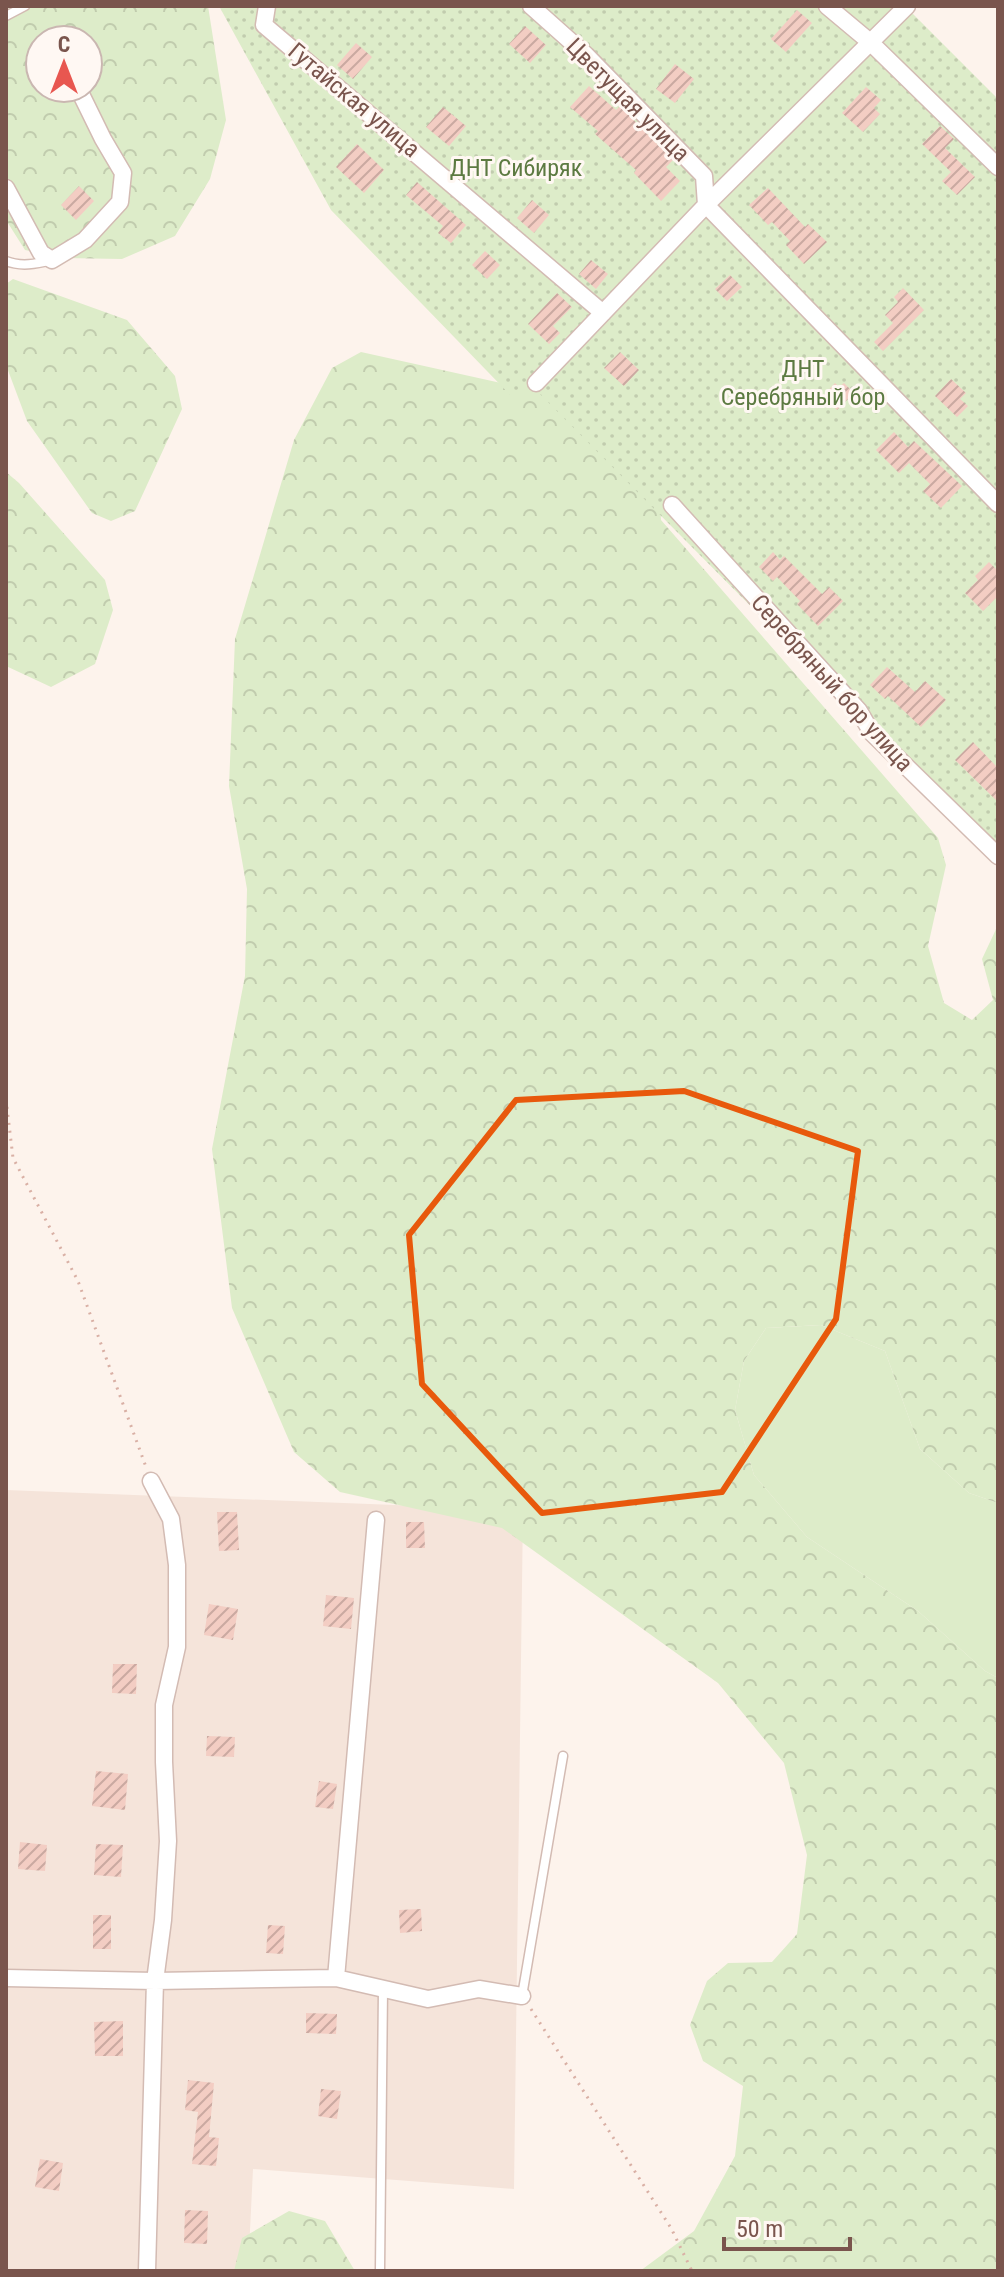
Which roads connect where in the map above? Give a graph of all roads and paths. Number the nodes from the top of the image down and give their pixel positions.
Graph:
1 (25, 6) edge
2 (267, 6) edge
3 (531, 6) edge
4 (827, 6) edge
5 (907, 6) edge
6 (6, 16) edge
7 (870, 42) junction
8 (86, 104) edge
9 (998, 167) edge
10 (6, 188) edge
11 (706, 205) junction
12 (52, 260) junction
13 (6, 261) edge
14 (603, 313) junction
15 (536, 383) dead end
16 (998, 504) edge
17 (672, 505) dead end
18 (998, 856) edge
19 (6, 1099) edge
20 (151, 1481) joint
21 (376, 1520) dead end
22 (563, 1756) dead end
23 (6, 1978) edge
24 (336, 1978) junction
25 (155, 1981) junction
26 (383, 1988) junction
27 (522, 1996) junction
28 (380, 2269) dead end
29 (147, 2271) edge
30 (692, 2271) edge

1 - 6 lane
2 - 14 street, Гутайская улица
3 - 11 street, Цветущая улица
4 - 7 street
5 - 7 street
7 - 9 street
7 - 11 street
8 - 12 street
10 - 12 street
11 - 14 street
11 - 16 street
12 - 13 lane
14 - 15 street
17 - 18 street, Серебряный бор улица
19 - 20 path
20 - 25 street
21 - 24 street
22 - 27 lane
23 - 25 street
24 - 25 street
24 - 26 street
25 - 29 street
26 - 27 street
26 - 28 lane
27 - 30 path

